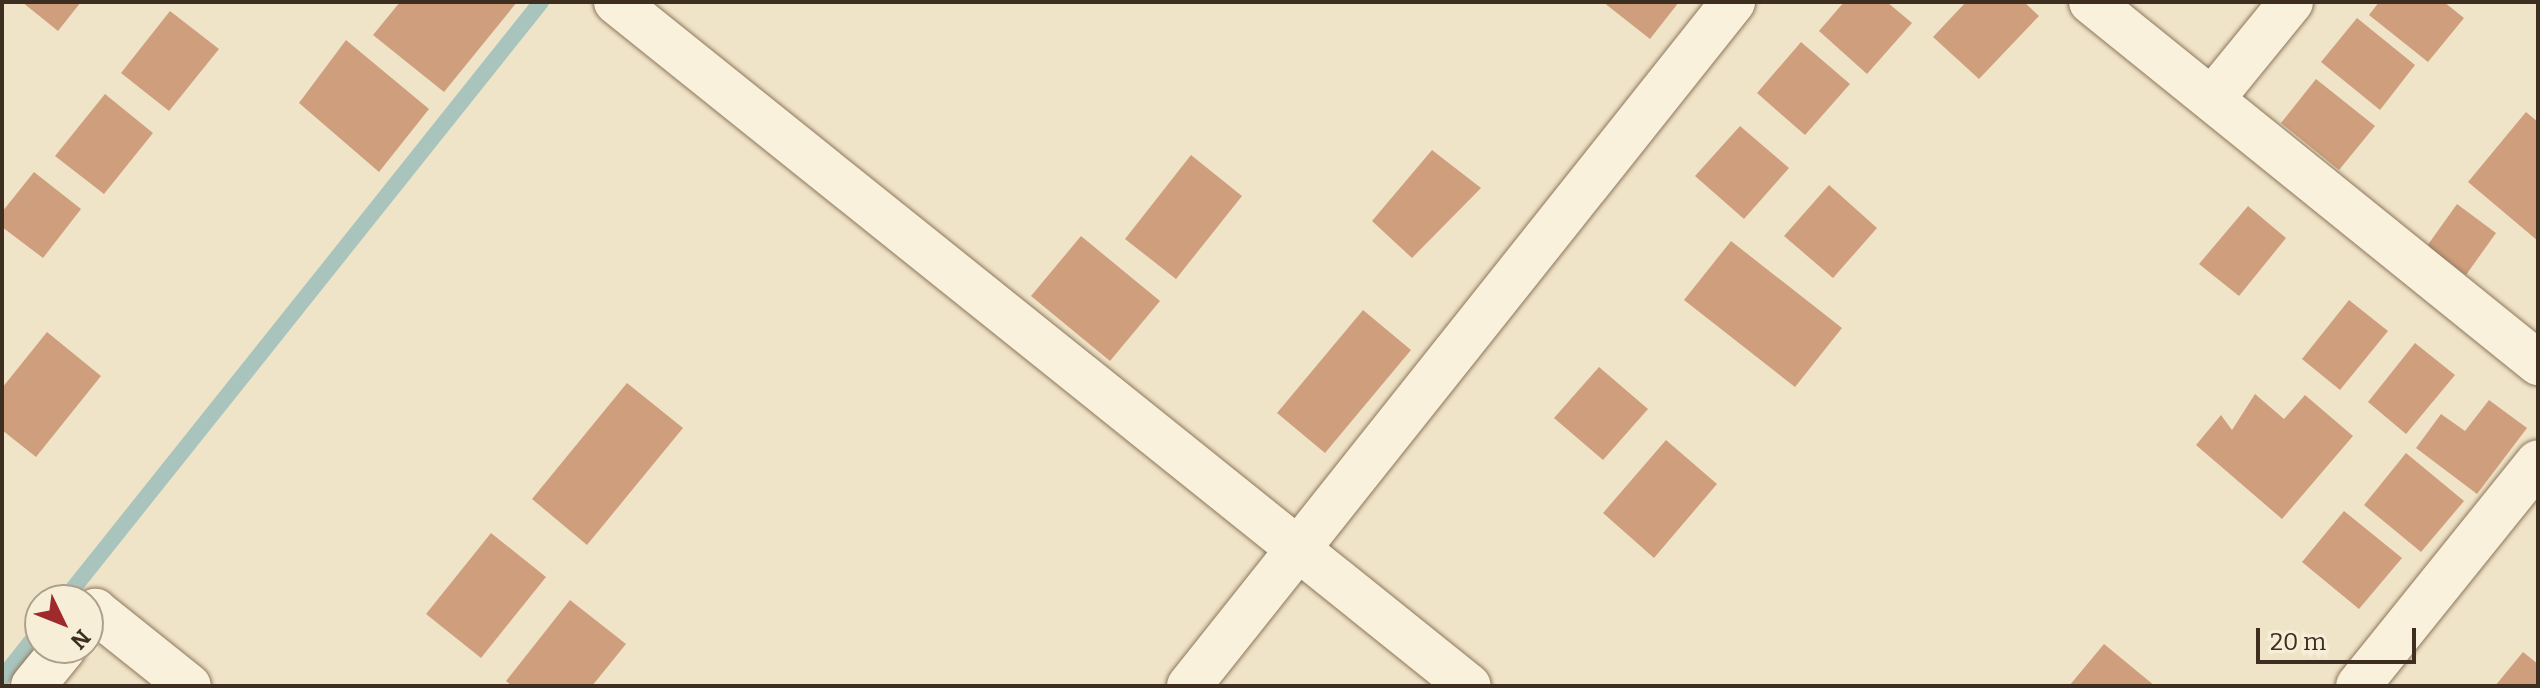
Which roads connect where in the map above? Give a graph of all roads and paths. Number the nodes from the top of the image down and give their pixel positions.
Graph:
1 (616, 2) edge
2 (1733, 2) edge
3 (2091, 2) edge
4 (2291, 2) edge
5 (2212, 99) junction
6 (2538, 363) edge
7 (2538, 462) edge
8 (1298, 548) junction
9 (104, 618) edge
10 (51, 664) edge
11 (33, 686) edge
12 (189, 686) edge
13 (1189, 686) edge
14 (1469, 686) edge
15 (2358, 686) edge

1 - 8 street
2 - 8 street
3 - 5 street
4 - 5 street
5 - 6 street
7 - 15 street
8 - 13 street
8 - 14 street
9 - 12 street
10 - 11 street

